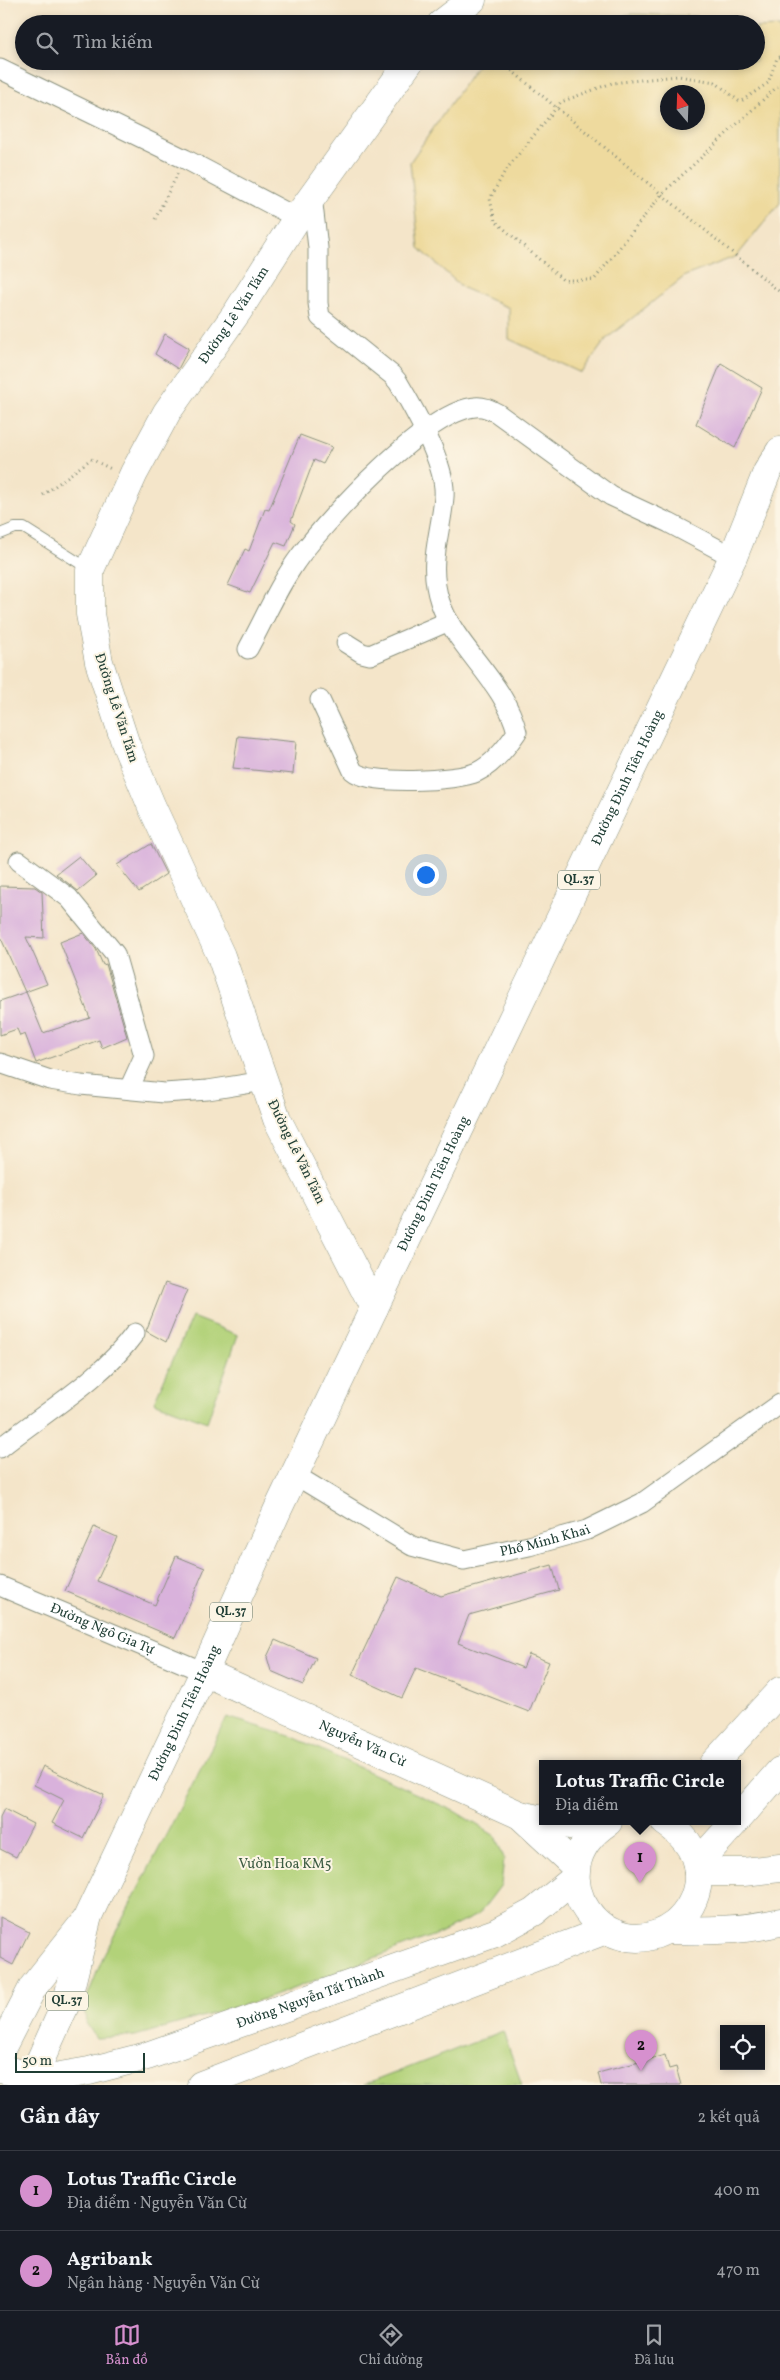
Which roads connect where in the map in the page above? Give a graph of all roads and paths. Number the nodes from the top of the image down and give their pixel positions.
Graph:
1 (472, 0) edge
2 (440, 14) edge
3 (780, 57) edge
4 (0, 69) edge
5 (403, 70) edge
6 (511, 70) edge
7 (780, 84) edge
8 (557, 107) junction
9 (185, 159) junction
10 (662, 194) junction
11 (304, 207) junction
12 (155, 219) dead end
13 (780, 292) edge
14 (425, 432) junction
15 (780, 452) edge
16 (131, 480) junction
17 (43, 495) dead end
18 (0, 534) edge
19 (733, 557) junction
20 (90, 570) junction
21 (449, 621) junction
22 (346, 643) dead end
23 (248, 649) dead end
24 (320, 700) dead end
25 (19, 861) dead end
26 (0, 1063) edge
27 (264, 1081) junction
28 (129, 1089) junction
29 (374, 1308) junction
30 (135, 1333) dead end
31 (780, 1404) edge
32 (0, 1448) edge
33 (295, 1475) junction
34 (0, 1586) edge
35 (204, 1672) junction
36 (780, 1691) edge
37 (717, 1760) edge
38 (780, 1771) edge
39 (741, 1814) edge
40 (531, 1817) edge
41 (670, 1825) edge
42 (732, 1825) edge
43 (602, 1826) edge
44 (698, 1868) junction
45 (780, 1868) edge
46 (575, 1872) junction
47 (88, 1916) junction
48 (780, 1922) edge
49 (606, 1930) junction
50 (666, 1930) junction
51 (0, 2050) edge
52 (0, 2069) edge
53 (33, 2083) edge
54 (201, 2085) edge

1 - 2 main road
3 - 8 path
4 - 9 street
5 - 11 main road, Đường Lê Văn Tám
6 - 8 path
7 - 10 path
8 - 10 path
8 - 10 path
9 - 11 street
9 - 12 path
10 - 13 path
11 - 14 street
11 - 16 main road, Đường Lê Văn Tám
14 - 19 street
14 - 21 street
14 - 23 street
15 - 19 main road, Đường Đinh Tiên Hoàng / QL.37
16 - 17 path
16 - 20 main road, Đường Lê Văn Tám
18 - 20 lane
19 - 29 main road, Đường Đinh Tiên Hoàng / QL.37
20 - 27 main road, Đường Lê Văn Tám
21 - 22 street
21 - 24 street
25 - 28 street
26 - 28 street
27 - 28 street
27 - 29 main road, Đường Lê Văn Tám
29 - 33 main road, Đường Đinh Tiên Hoàng / QL.37
30 - 32 street
31 - 33 street, Phố Minh Khai
33 - 35 main road, Đường Đinh Tiên Hoàng / QL.37
34 - 35 street, Đường Ngô Gia Tự
35 - 40 main road, Nguyễn Văn Cừ
35 - 47 main road, Đường Đinh Tiên Hoàng / QL.37
36 - 37 main road
38 - 39 main road
40 - 46 main road, Nguyễn Văn Cừ
41 - 44 main road
42 - 44 main road
43 - 46 main road
44 - 45 main road
44 - 50 main road
46 - 49 main road
46 - 53 main road, Đường Nguyễn Tất Thành
47 - 51 main road, Đường Đinh Tiên Hoàng / QL.37
47 - 53 main road, Đường Đinh Tiên Hoàng / QL.37
48 - 50 main road
49 - 50 main road
49 - 54 main road
52 - 53 main road

